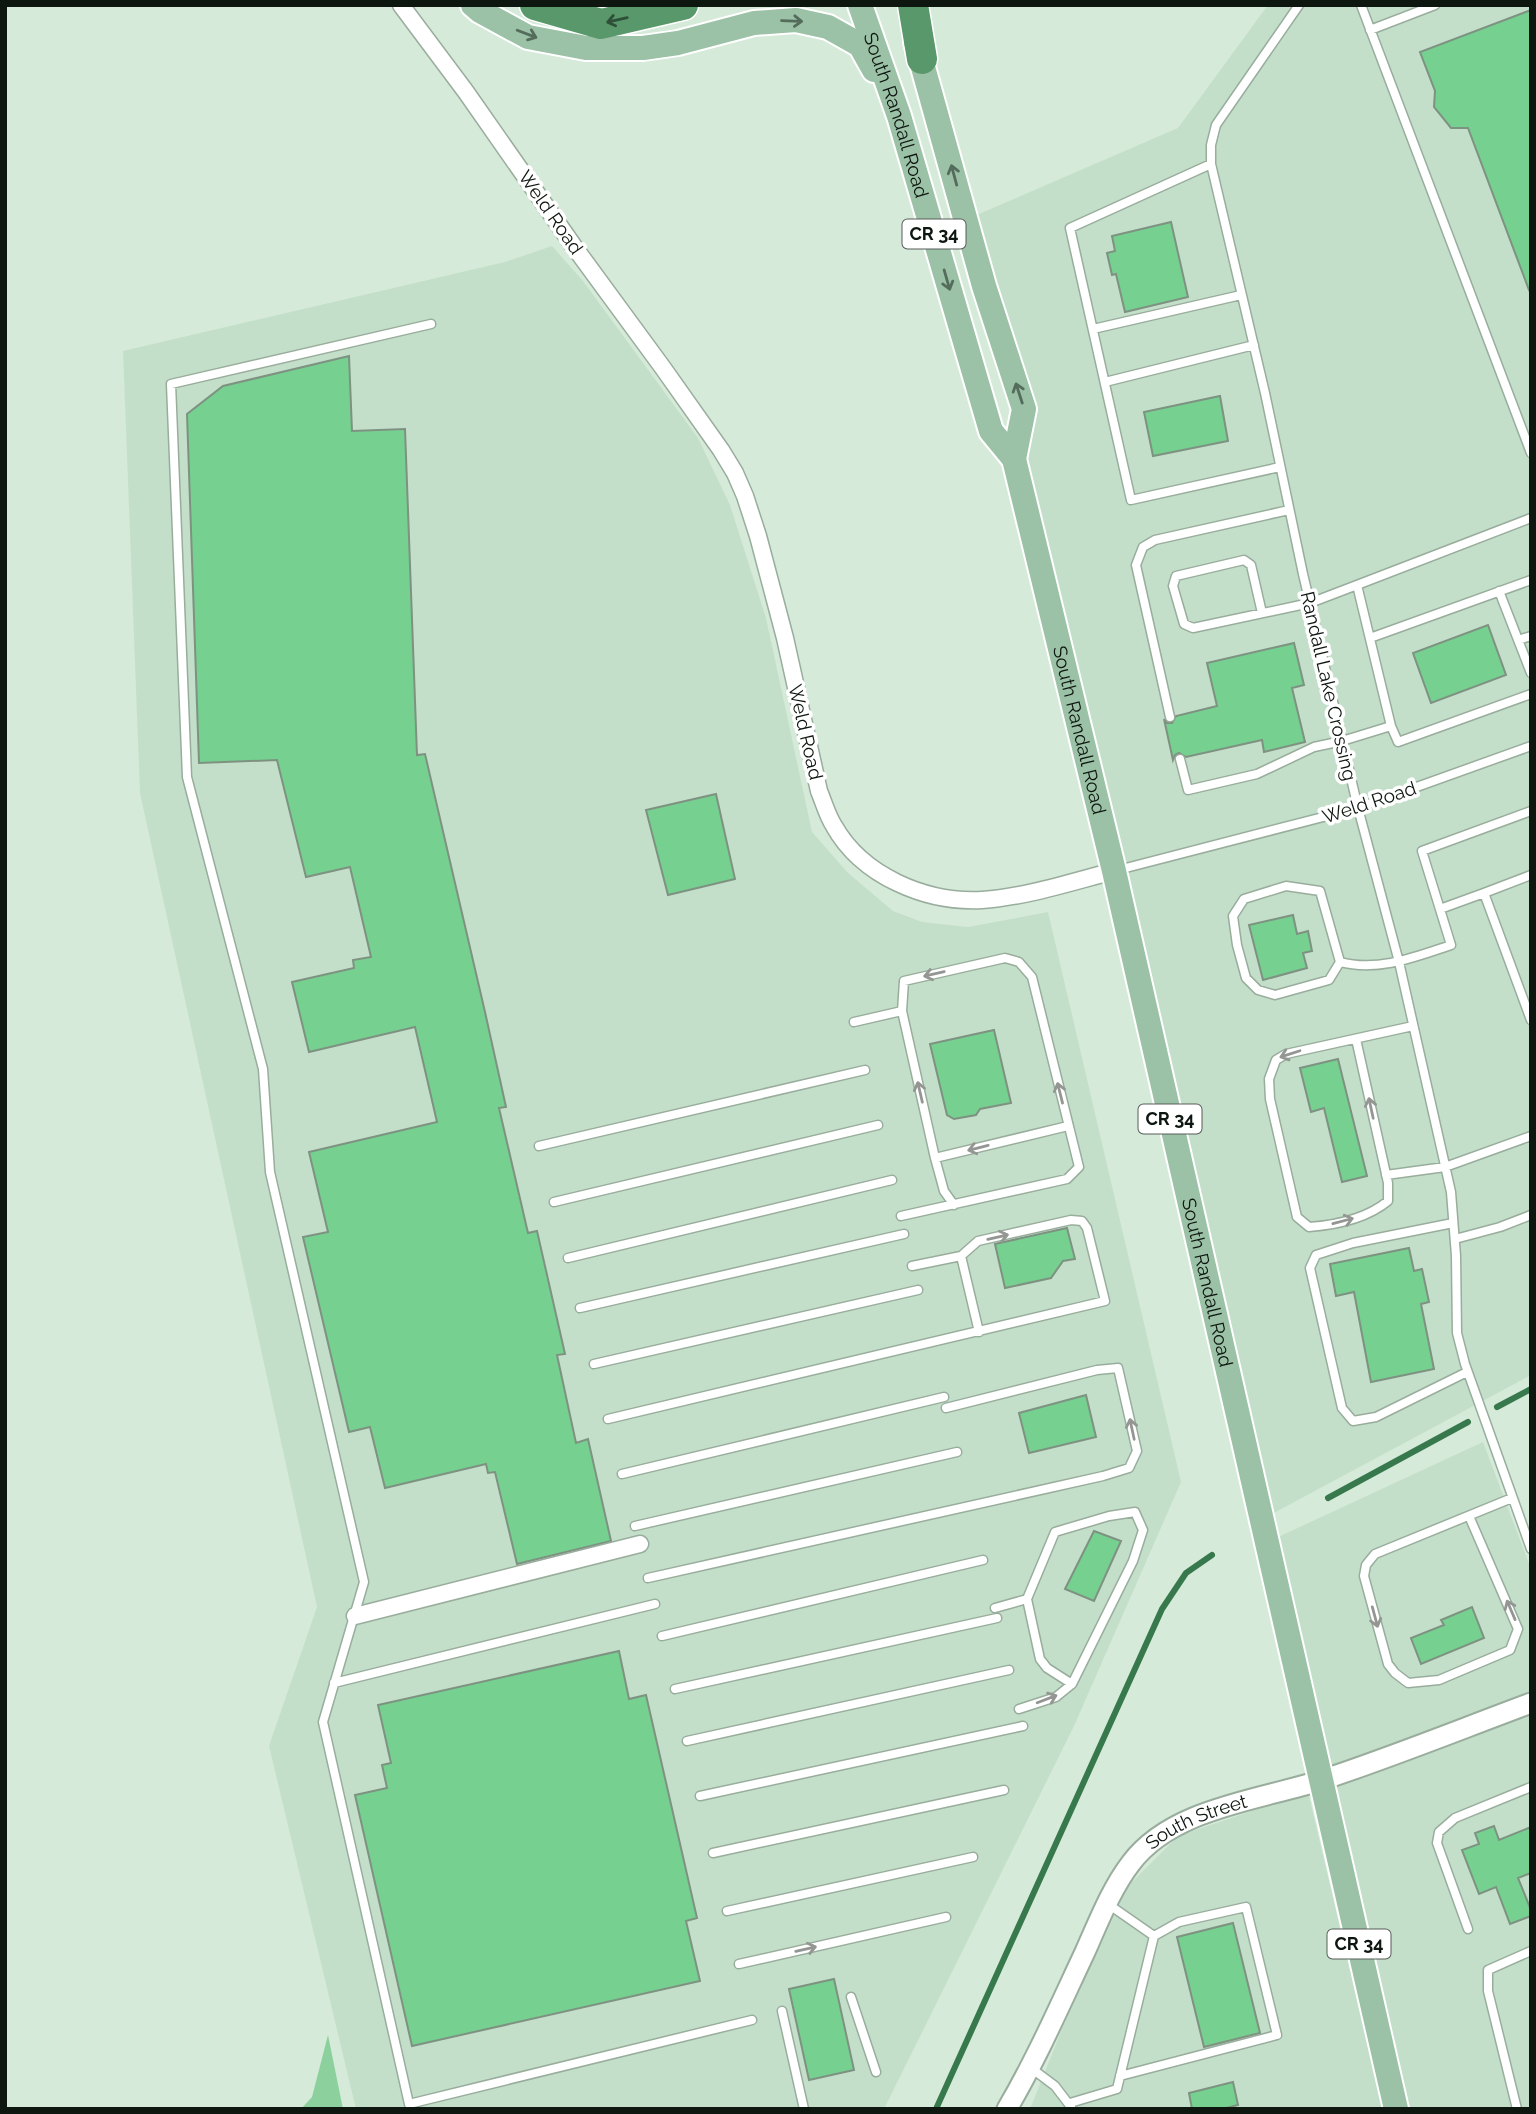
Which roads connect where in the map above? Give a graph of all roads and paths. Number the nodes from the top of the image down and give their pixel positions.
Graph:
1 (401, 5) edge
2 (473, 5) edge
3 (535, 5) edge
4 (683, 5) edge
5 (771, 5) edge
6 (860, 5) edge
7 (903, 5) edge
8 (914, 5) edge
9 (1299, 5) edge
10 (1361, 5) edge
11 (1435, 5) edge
12 (1370, 30) junction
13 (678, 43) junction
14 (922, 59) junction
15 (899, 116) junction
16 (1211, 164) junction
17 (1241, 295) junction
18 (431, 324) dead end
19 (1093, 329) junction
20 (1254, 345) junction
21 (1105, 382) junction
22 (1531, 453) edge
23 (1014, 459) junction
24 (1280, 467) junction
25 (1289, 510) junction
26 (1531, 518) edge
27 (1531, 580) edge
28 (1357, 585) junction
29 (1499, 592) junction
30 (1310, 603) junction
31 (1262, 613) junction
32 (1531, 636) edge
33 (1370, 638) junction
34 (1518, 640) junction
35 (1531, 673) edge
36 (1531, 694) edge
37 (1170, 717) dead end
38 (1391, 726) junction
39 (1342, 741) junction
40 (1531, 746) edge
41 (1180, 759) dead end
42 (1358, 808) junction
43 (1531, 811) edge
44 (1114, 871) junction
45 (1531, 875) edge
46 (1484, 893) junction
47 (1440, 909) junction
48 (1340, 962) junction
49 (1399, 962) junction
50 (902, 1011) junction
51 (1531, 1020) edge
52 (854, 1022) dead end
53 (1413, 1026) junction
54 (1356, 1039) junction
55 (865, 1070) dead end
56 (878, 1125) dead end
57 (1068, 1126) junction
58 (1531, 1136) edge
59 (539, 1146) dead end
60 (935, 1158) junction
61 (1445, 1167) junction
62 (1386, 1175) junction
63 (892, 1181) dead end
64 (554, 1202) dead end
65 (954, 1205) junction
66 (1531, 1215) edge
67 (901, 1216) dead end
68 (1453, 1223) junction
69 (904, 1234) dead end
70 (1455, 1239) junction
71 (961, 1256) junction
72 (568, 1258) dead end
73 (912, 1266) dead end
74 (918, 1290) dead end
75 (580, 1308) dead end
76 (979, 1332) junction
77 (594, 1364) dead end
78 (1467, 1372) junction
79 (944, 1397) dead end
80 (946, 1408) dead end
81 (608, 1419) dead end
82 (957, 1452) dead end
83 (622, 1474) dead end
84 (1512, 1498) junction
85 (1469, 1516) junction
86 (635, 1526) dead end
87 (640, 1544) dead end
88 (1531, 1549) edge
89 (983, 1560) dead end
90 (648, 1578) dead end
91 (1027, 1599) junction
92 (655, 1604) dead end
93 (355, 1616) junction
94 (662, 1636) dead end
95 (1009, 1670) dead end
96 (334, 1683) junction
97 (1072, 1684) junction
98 (675, 1689) dead end
99 (1531, 1703) edge
100 (1018, 1709) dead end
101 (1023, 1726) dead end
102 (687, 1741) dead end
103 (1322, 1780) junction
104 (1531, 1787) edge
105 (1004, 1790) dead end
106 (700, 1796) dead end
107 (713, 1853) dead end
108 (973, 1857) dead end
109 (1108, 1903) junction
110 (727, 1911) dead end
111 (946, 1917) dead end
112 (1468, 1928) dead end
113 (1154, 1936) junction
114 (1531, 1951) edge
115 (739, 1964) dead end
116 (851, 1997) dead end
117 (782, 2011) dead end
118 (752, 2020) dead end
119 (1031, 2068) junction
120 (876, 2072) dead end
121 (1120, 2076) junction
122 (1071, 2106) edge
123 (804, 2109) edge
124 (1007, 2109) edge
125 (1395, 2109) edge
126 (1517, 2109) edge

1 - 44 street, Weld Road
2 -> 13 main road
4 -> 3 highway
5 - 13 main road
6 - 15 main road, South Randall Road / CR 34
7 - 14 main road, South Randall Road / CR 34
8 - 14 highway
9 - 16 lane, Randall Lake Crossing
10 - 12 lane
11 - 12 lane
12 - 22 lane
13 -> 15 main road
23 -> 14 main road, South Randall Road / CR 34
15 -> 23 main road, South Randall Road / CR 34
16 - 17 lane, Randall Lake Crossing
16 - 19 lane
17 - 19 lane
17 - 20 lane, Randall Lake Crossing
18 - 93 lane
19 - 21 lane
20 - 21 lane
20 - 24 lane, Randall Lake Crossing
21 - 24 lane
23 - 44 main road, South Randall Road / CR 34
24 - 25 lane, Randall Lake Crossing
25 - 30 lane, Randall Lake Crossing
25 - 37 lane
26 - 28 lane
27 - 29 lane
28 - 30 lane
28 - 33 lane
29 - 33 lane
29 - 34 lane
30 - 31 lane
30 - 39 lane, Randall Lake Crossing
31 - 31 lane
32 - 34 lane
33 - 38 lane
34 - 35 lane
36 - 38 lane
38 - 39 lane
39 - 41 lane
39 - 42 lane, Randall Lake Crossing
40 - 42 lane, Weld Road
42 - 44 lane, Weld Road
42 - 49 lane, Randall Lake Crossing
43 - 47 lane
44 - 103 main road, South Randall Road / CR 34
45 - 46 lane
46 - 47 lane
46 - 51 lane
47 - 49 lane
48 - 48 lane
48 - 49 lane
49 - 53 lane, Randall Lake Crossing
50 - 52 lane
57 -> 50 lane
60 -> 50 lane
53 - 54 lane
53 - 61 lane, Randall Lake Crossing
62 -> 54 lane
54 -> 62 lane
55 - 59 lane
56 - 64 lane
57 -> 60 lane
57 - 65 lane
58 - 61 lane
60 - 65 lane
61 - 62 lane
61 - 68 lane, Randall Lake Crossing
63 - 72 lane
65 - 67 lane
66 - 70 lane
68 - 70 lane, Randall Lake Crossing
68 - 78 lane
69 - 75 lane
70 - 78 lane, Randall Lake Crossing
71 - 73 lane
71 - 76 lane
71 -> 76 lane
74 - 77 lane
76 - 81 lane
78 - 84 lane, Randall Lake Crossing
79 - 83 lane
90 -> 80 lane
82 - 86 lane
84 - 85 lane
84 - 88 lane, Randall Lake Crossing
85 -> 85 lane
87 - 93 street
89 - 94 lane
91 - 97 lane
91 - 97 lane
91 - 98 lane
92 - 96 lane
93 - 96 lane
95 - 102 lane
96 - 118 lane
100 -> 97 lane
99 - 103 street, South Street
101 - 106 lane
103 - 109 street, South Street
103 - 125 main road, South Randall Road / CR 34
104 - 112 lane
105 - 107 lane
108 - 110 lane
109 - 113 lane
109 - 119 street, South Street
115 -> 111 lane
113 - 121 lane
113 - 121 lane
114 - 126 lane
116 - 120 lane
117 - 123 lane
119 - 122 lane
119 - 124 street, South Street
121 - 122 lane

